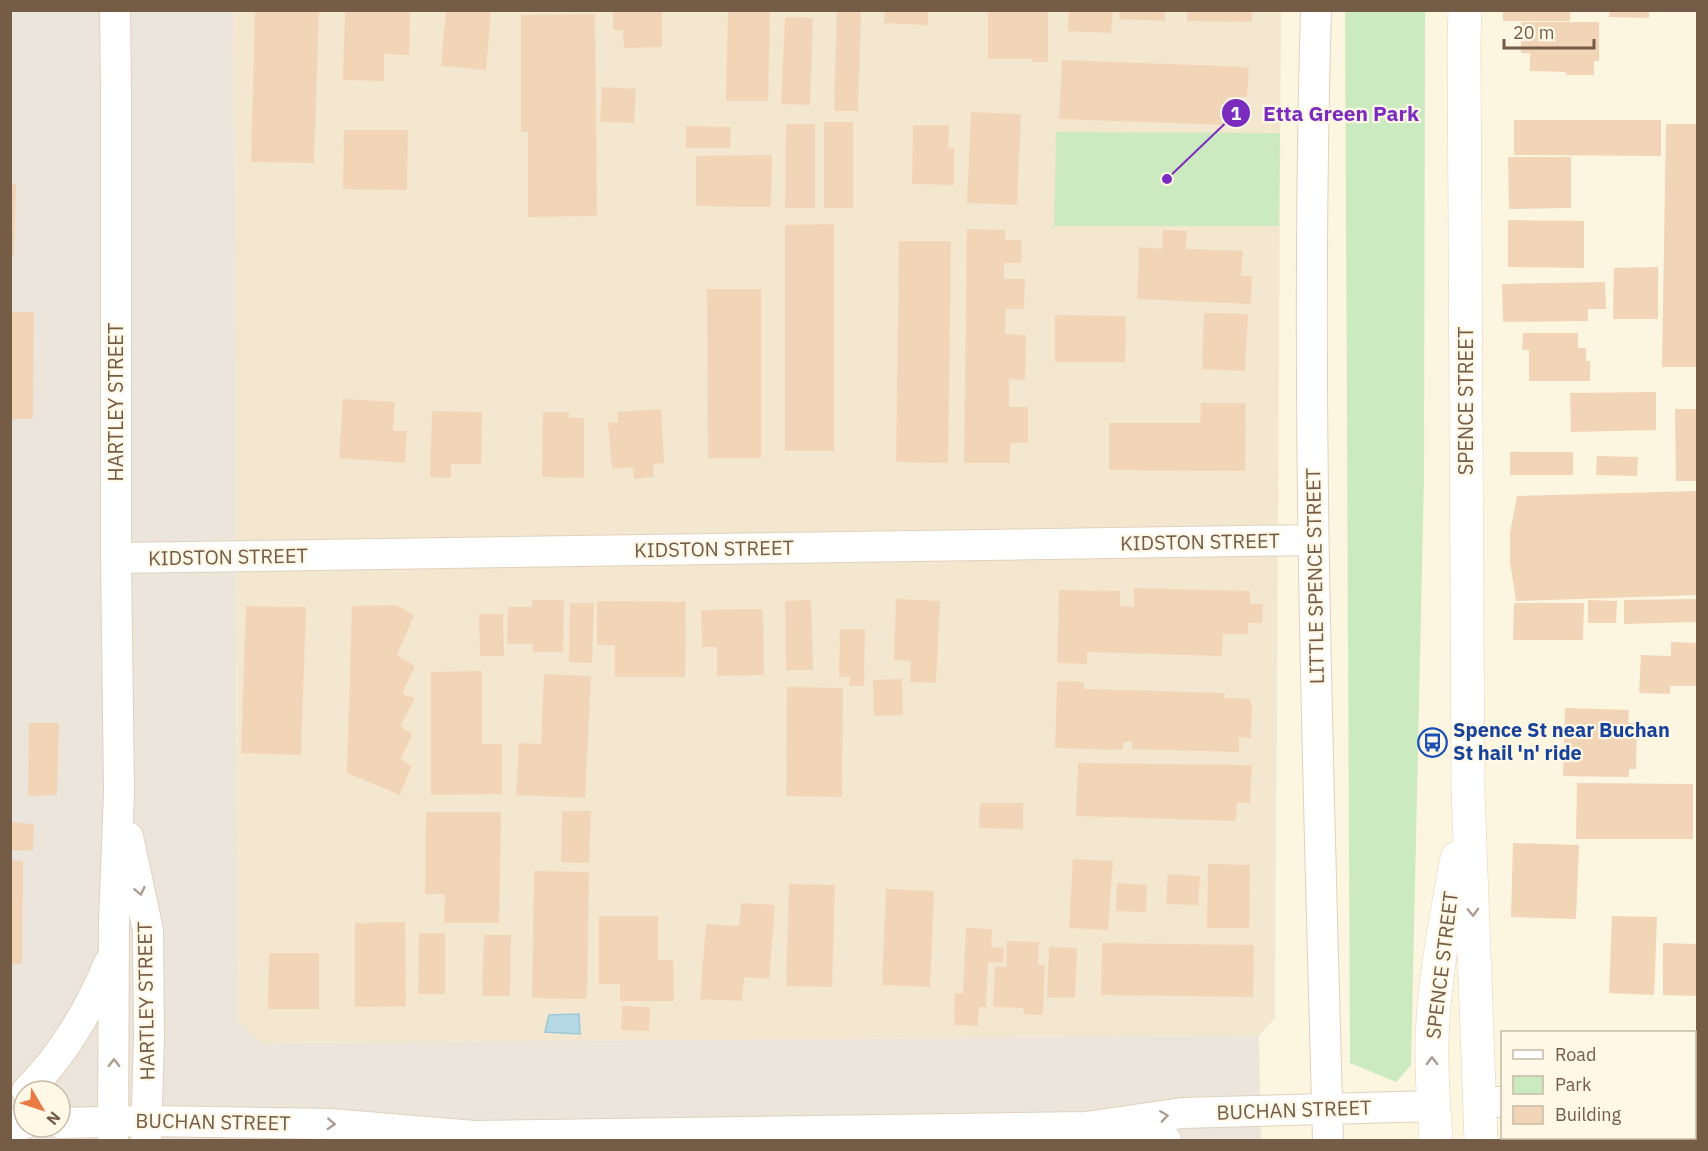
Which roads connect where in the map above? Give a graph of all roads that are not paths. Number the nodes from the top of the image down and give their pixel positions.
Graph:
1 (115, 10) edge
2 (1316, 10) edge
3 (1465, 10) edge
4 (1313, 540) junction
5 (116, 558) junction
6 (1468, 791) junction
7 (119, 793) junction
8 (114, 954) junction
9 (40, 1079) edge
10 (1491, 1102) edge
11 (1434, 1106) junction
12 (1327, 1110) junction
13 (72, 1125) edge
14 (1086, 1127) junction
15 (113, 1131) edge
16 (146, 1131) edge
17 (474, 1136) junction
18 (444, 1140) edge
19 (1166, 1140) edge
20 (1328, 1140) edge
21 (1436, 1140) edge
22 (1481, 1140) edge

1 - 5 street, HARTLEY STREET
2 - 4 street, LITTLE SPENCE STREET
3 - 6 street, SPENCE STREET
4 - 5 street, KIDSTON STREET
4 - 12 street, LITTLE SPENCE STREET
5 - 7 street, HARTLEY STREET
6 -> 10 street, SPENCE STREET
11 -> 6 street, SPENCE STREET
7 - 8 street, HARTLEY STREET
7 -> 16 street, HARTLEY STREET
8 - 9 street
15 -> 8 street, HARTLEY STREET
10 - 11 street, BUCHAN STREET
10 - 22 street, SPENCE STREET
11 - 12 street, BUCHAN STREET
11 - 21 street, SPENCE STREET
14 -> 12 street, BUCHAN STREET
12 - 20 street, LITTLE SPENCE STREET
13 - 15 street, BUCHAN STREET
14 - 17 street, BUCHAN STREET
14 - 19 street, BUCHAN STREET
15 - 16 street, BUCHAN STREET
16 -> 17 street, BUCHAN STREET
17 - 18 street, BUCHAN STREET

